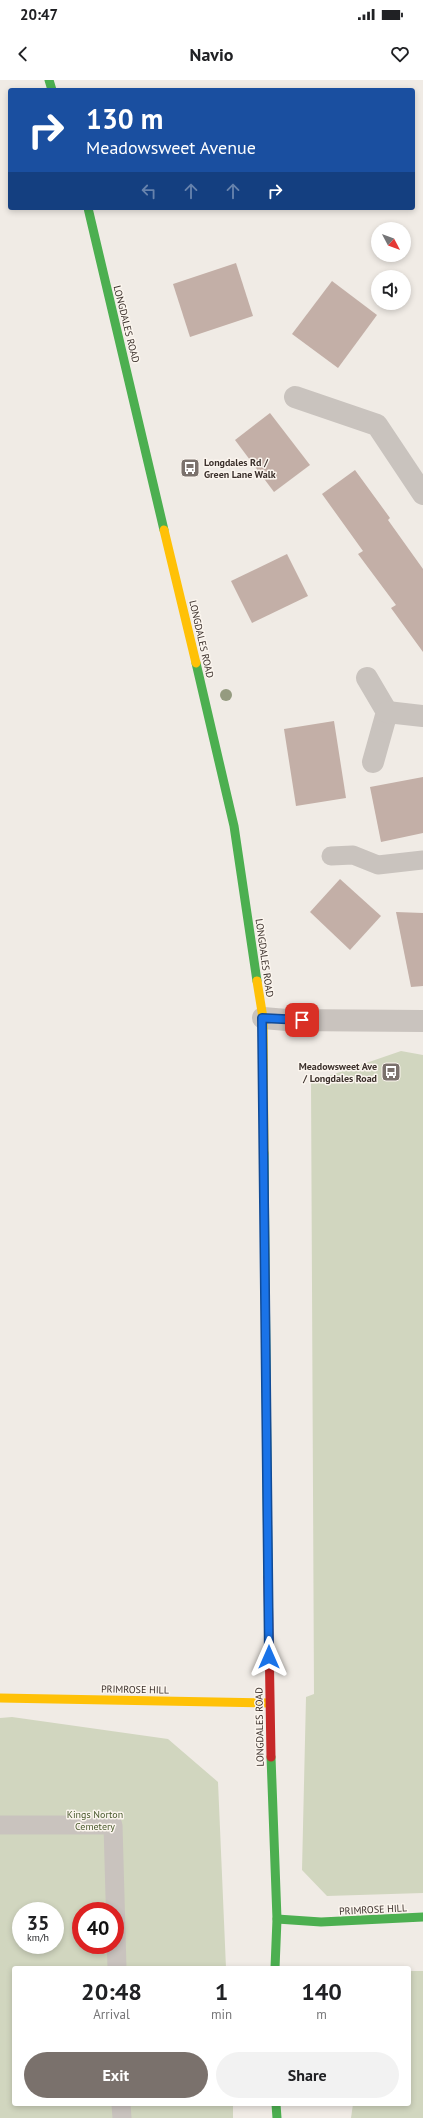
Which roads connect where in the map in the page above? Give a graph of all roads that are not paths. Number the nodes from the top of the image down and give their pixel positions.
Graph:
1 (88, 210) edge
2 (295, 397) dead end
3 (423, 494) edge
4 (367, 678) dead end
5 (387, 712) junction
6 (423, 716) edge
7 (373, 762) dead end
8 (331, 856) dead end
9 (423, 860) edge
10 (262, 1018) junction
11 (423, 1021) edge
12 (0, 1698) edge
13 (270, 1703) junction
14 (0, 1824) edge
15 (423, 1917) edge
16 (276, 1919) junction
17 (117, 1966) edge
18 (275, 1966) edge
19 (121, 2106) edge
20 (276, 2106) edge
21 (122, 2118) edge
22 (277, 2118) edge

1 - 10 street, LONGDALES ROAD
2 - 3 street
4 - 5 street
5 - 6 street
5 - 7 street
8 - 9 lane
10 - 11 street
10 - 13 street, LONGDALES ROAD
12 - 13 street, PRIMROSE HILL
13 - 16 street, LONGDALES ROAD
14 - 17 lane
15 - 16 street, PRIMROSE HILL
16 - 18 street, LONGDALES ROAD
19 - 21 lane
20 - 22 street

